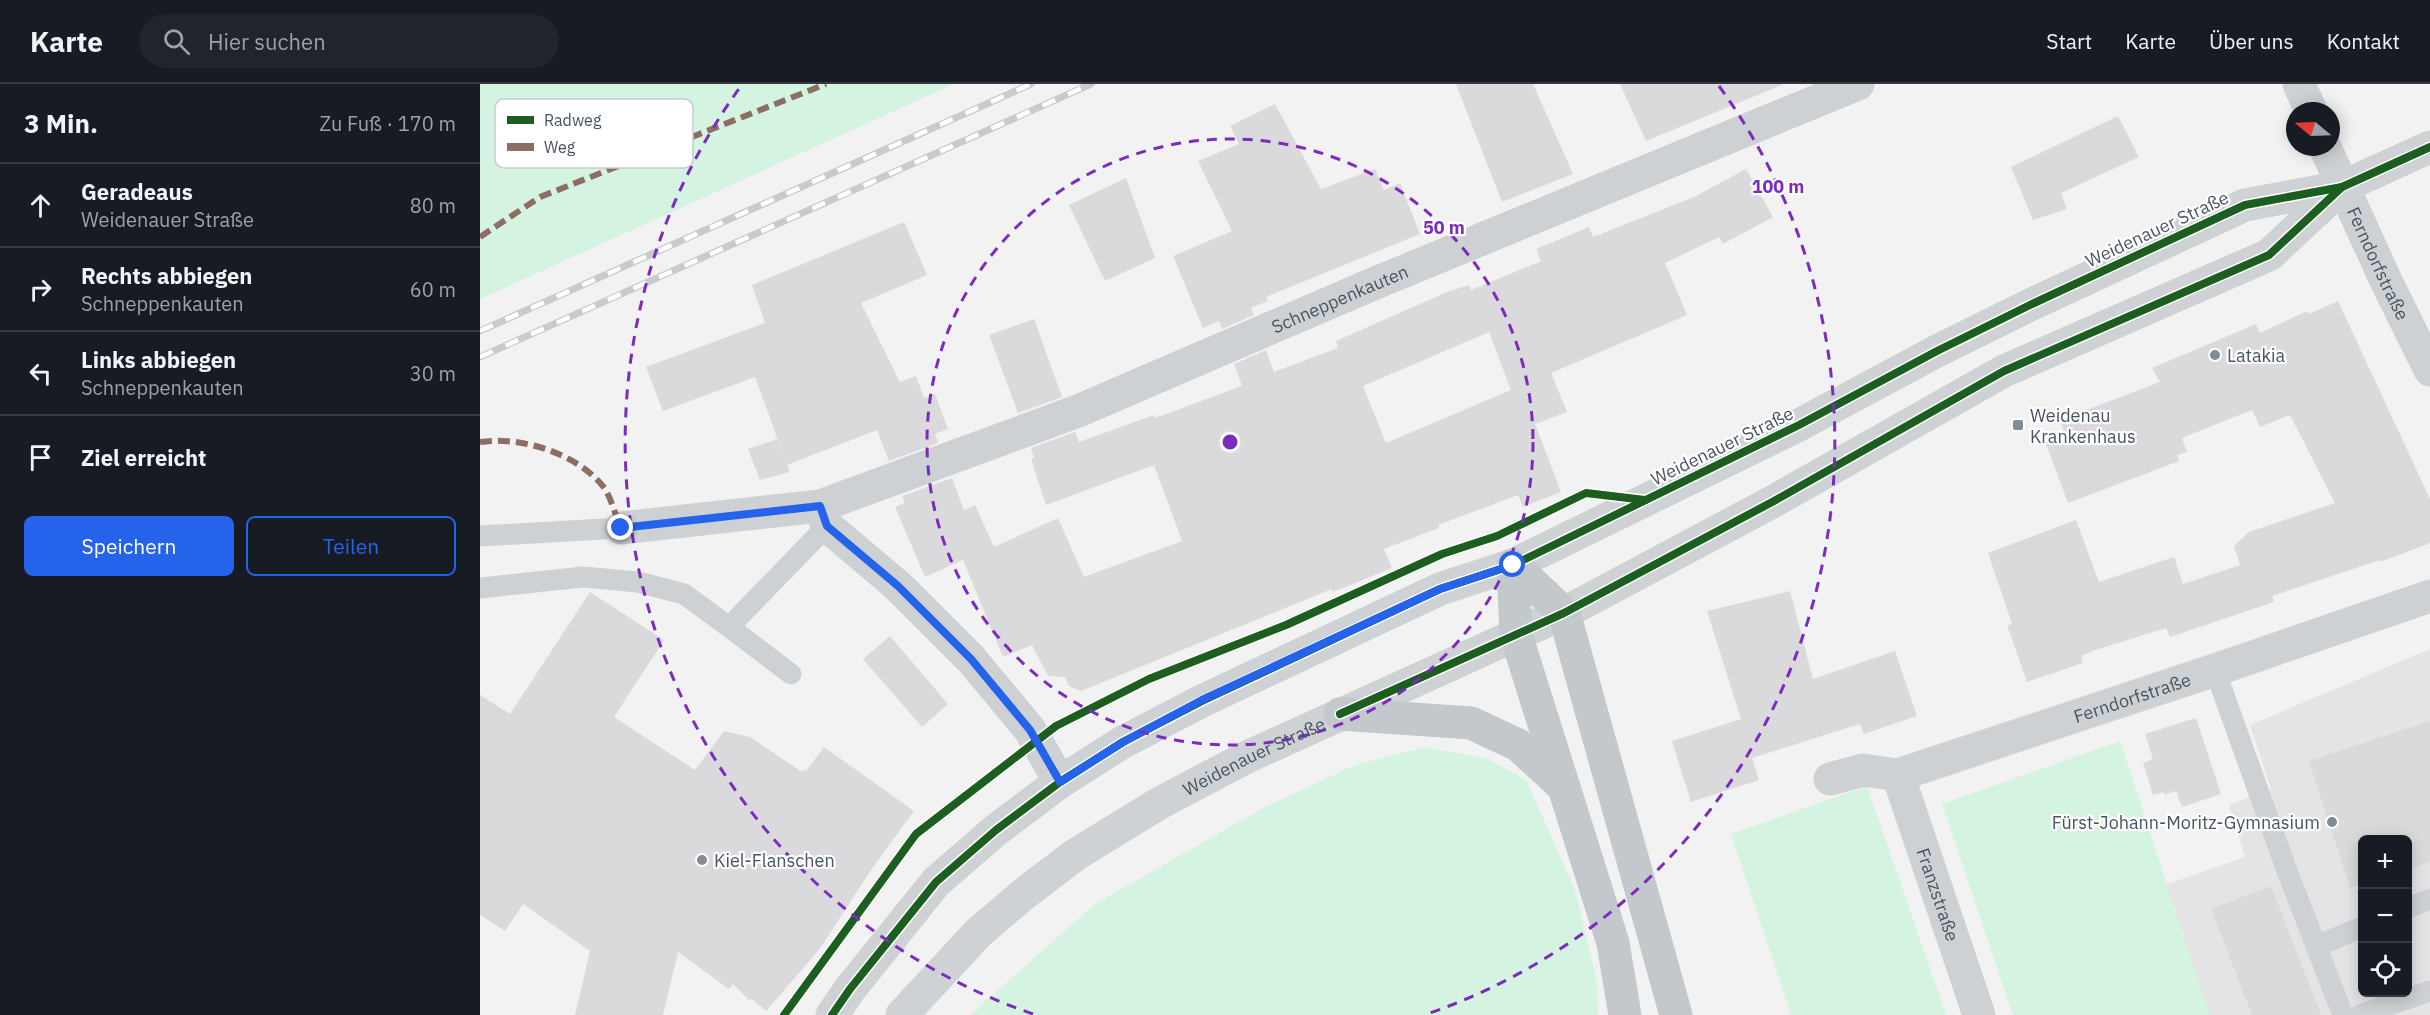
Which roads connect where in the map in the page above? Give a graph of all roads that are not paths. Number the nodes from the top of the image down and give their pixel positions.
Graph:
1 (1858, 84) edge
2 (2299, 84) edge
3 (2307, 102) edge
4 (2430, 147) edge
5 (2329, 156) edge
6 (2342, 188) junction
7 (2430, 370) edge
8 (823, 516) junction
9 (621, 528) joint
10 (480, 536) edge
11 (1513, 565) junction
12 (480, 588) edge
13 (2430, 596) edge
14 (1564, 613) junction
15 (729, 627) junction
16 (1516, 635) junction
17 (2215, 670) junction
18 (791, 674) dead end
19 (1340, 714) junction
20 (1898, 775) junction
21 (1830, 779) dead end
22 (1060, 782) junction
23 (1565, 788) junction
24 (2430, 899) edge
25 (2412, 906) edge
26 (2358, 929) edge
27 (2318, 946) junction
28 (2430, 991) edge
29 (832, 1015) edge
30 (903, 1015) edge
31 (1625, 1015) edge
32 (1676, 1015) edge
33 (1979, 1015) edge
34 (2343, 1015) edge
35 (2360, 1015) edge

1 - 8 street, Schneppenkauten
2 - 3 street
4 - 6 main road, Weidenauer Straße
5 - 6 street
6 - 7 street, Ferndorfstraße
6 - 11 main road, Weidenauer Straße
6 - 14 main road, Weidenauer Straße
8 - 9 street, Schneppenkauten
8 - 15 lane
8 - 22 street
9 - 10 lane
11 - 14 highway
11 - 16 highway
11 - 22 main road, Weidenauer Straße
12 - 15 lane
13 - 17 street, Ferndorfstraße
14 - 16 main road, Weidenauer Straße
14 - 32 highway
15 - 18 lane
16 - 19 main road, Weidenauer Straße
16 - 23 highway
17 - 20 street, Ferndorfstraße
17 - 27 lane
19 - 23 highway
19 - 30 main road, Weidenauer Straße
20 - 21 street, Ferndorfstraße
20 - 33 street, Franzstraße
22 - 29 main road, Weidenauer Straße
23 - 31 highway
24 - 25 lane
26 - 27 lane
27 - 34 lane
28 - 35 lane

